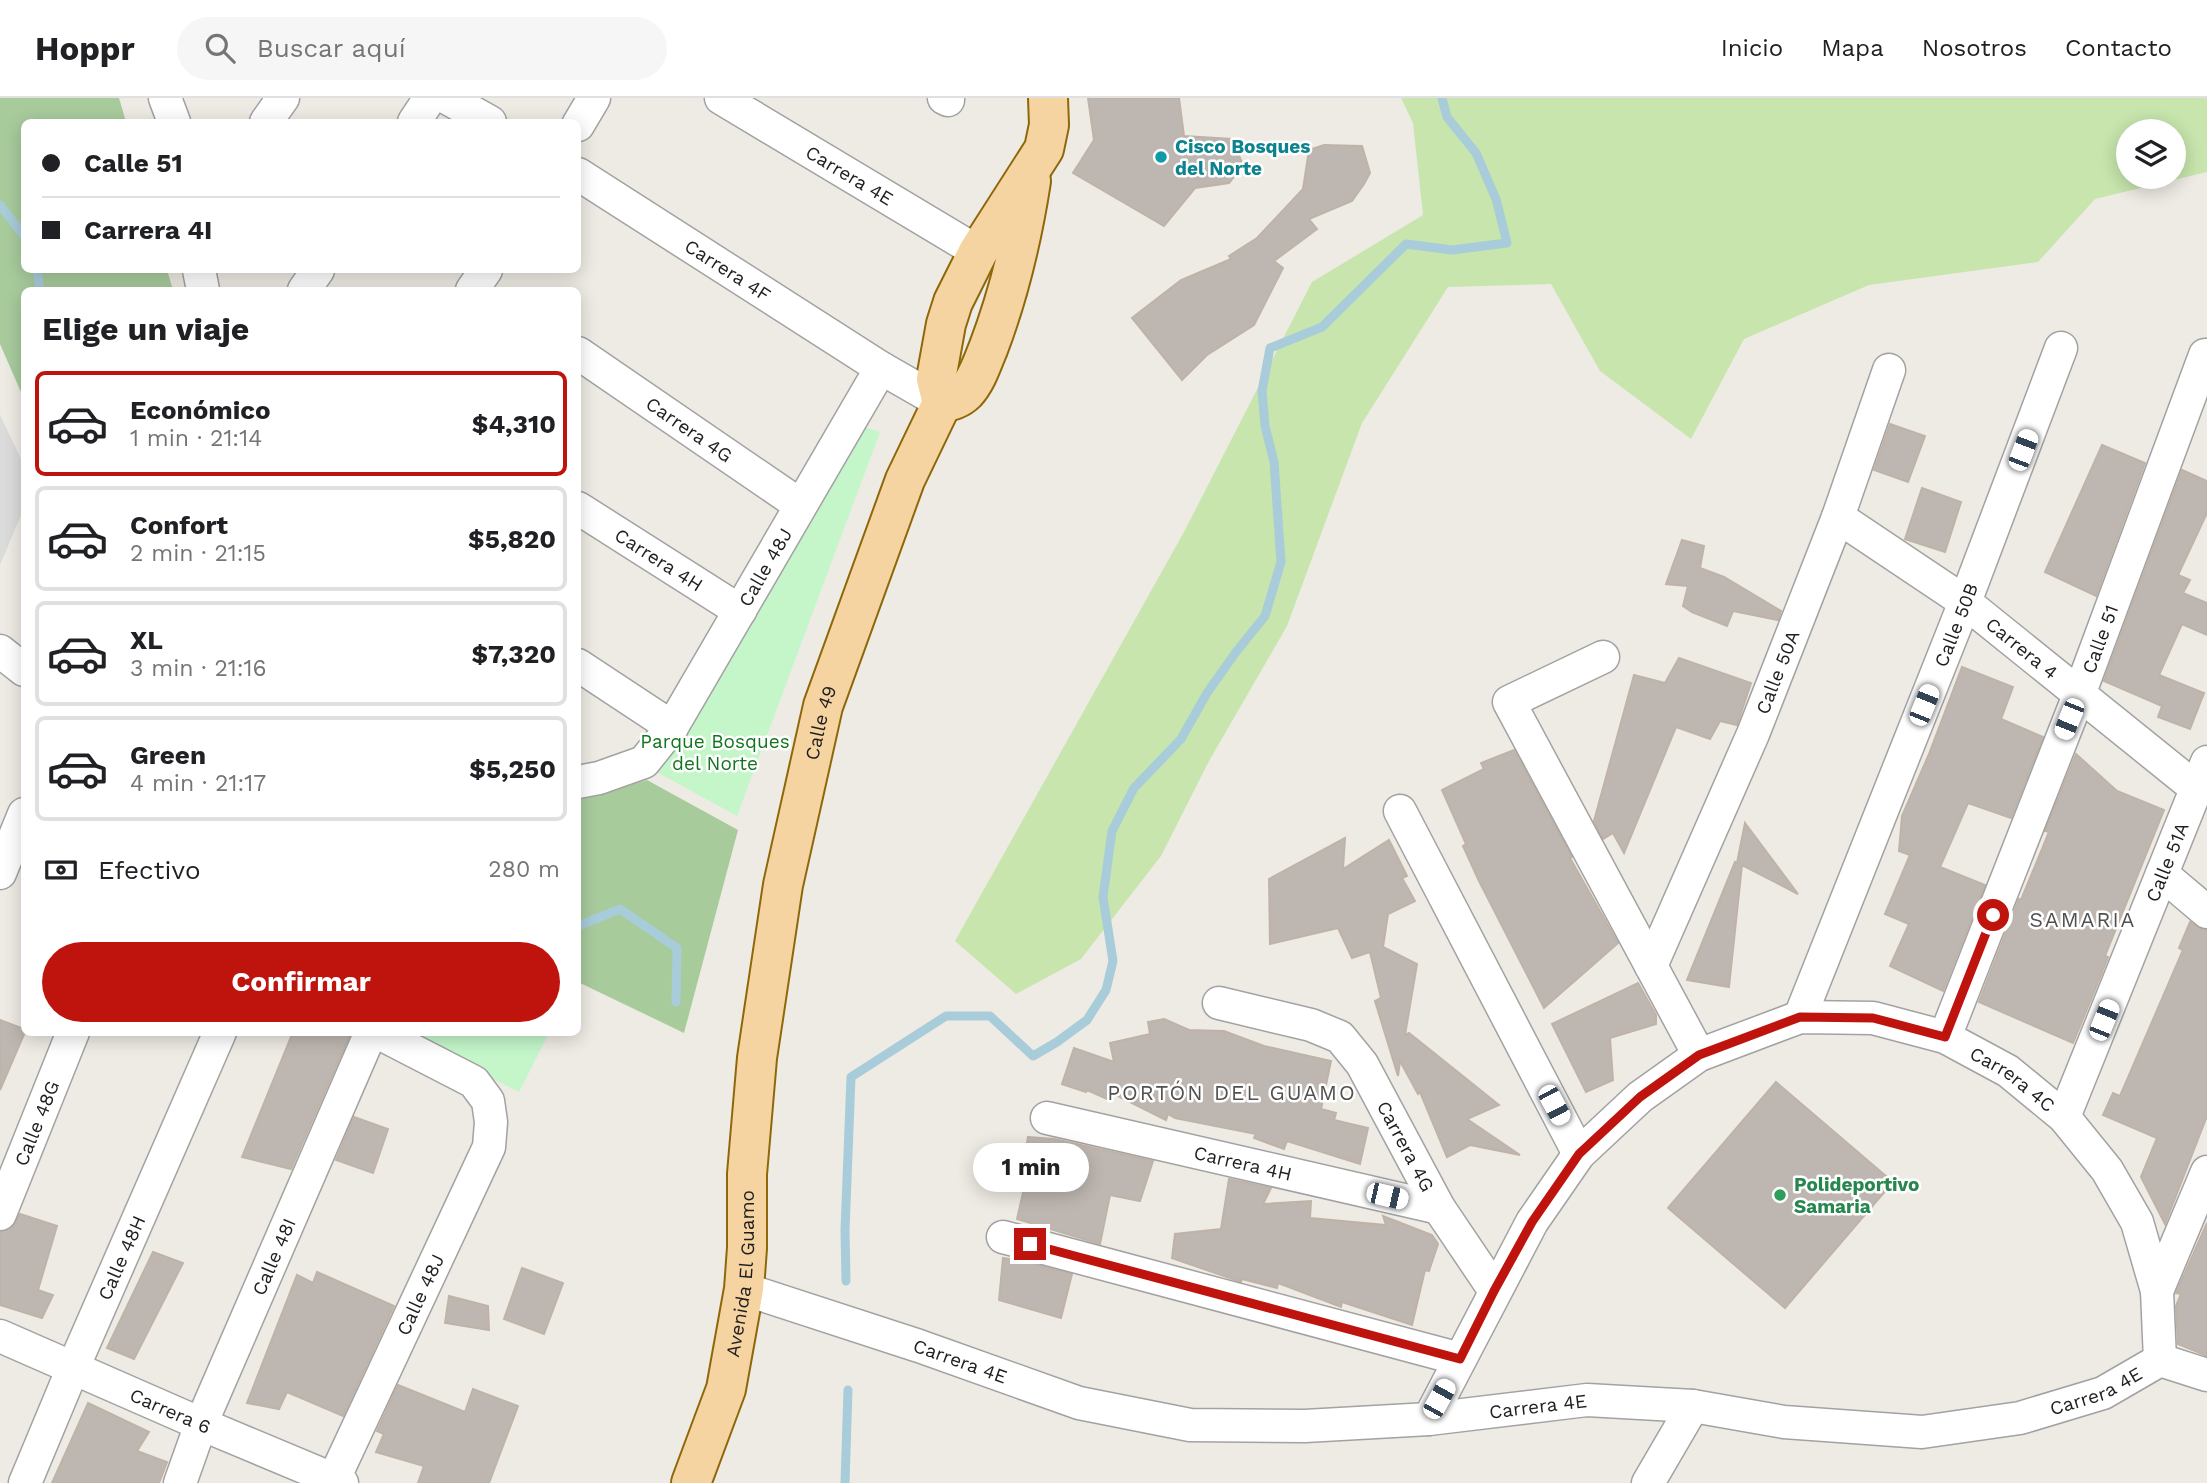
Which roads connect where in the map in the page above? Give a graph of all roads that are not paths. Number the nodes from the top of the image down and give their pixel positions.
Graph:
1 (165, 98) edge
2 (283, 98) edge
3 (430, 98) edge
4 (447, 98) edge
5 (594, 98) edge
6 (721, 98) edge
7 (1048, 98) edge
8 (173, 119) edge
9 (268, 119) edge
10 (416, 119) edge
11 (485, 119) edge
12 (581, 120) edge
13 (1033, 167) junction
14 (581, 176) edge
15 (978, 252) junction
16 (2061, 348) dead end
17 (581, 355) edge
18 (2205, 355) dead end
19 (881, 368) junction
20 (1889, 370) dead end
21 (942, 404) junction
22 (800, 505) junction
23 (581, 510) edge
24 (1838, 517) junction
25 (1965, 602) junction
26 (740, 611) junction
27 (0, 651) edge
28 (1603, 657) dead end
29 (581, 667) edge
30 (21, 668) edge
31 (2079, 695) junction
32 (671, 727) junction
33 (2202, 776) edge
34 (581, 781) edge
35 (1400, 811) dead end
36 (21, 821) edge
37 (0, 873) edge
38 (2162, 874) junction
39 (2207, 912) edge
40 (1651, 966) junction
41 (1219, 1003) dead end
42 (1800, 1017) junction
43 (71, 1036) edge
44 (218, 1036) edge
45 (369, 1036) edge
46 (385, 1036) edge
47 (1945, 1037) junction
48 (1699, 1055) junction
49 (757, 1058) joint
50 (2064, 1117) junction
51 (1047, 1118) dead end
52 (1579, 1154) junction
53 (2207, 1172) edge
54 (1439, 1208) junction
55 (0, 1214) edge
56 (1003, 1237) dead end
57 (744, 1289) junction
58 (1494, 1291) junction
59 (2157, 1291) junction
60 (0, 1336) edge
61 (1460, 1359) junction
62 (2160, 1360) junction
63 (73, 1368) junction
64 (2207, 1376) edge
65 (1693, 1406) junction
66 (1429, 1419) junction
67 (201, 1424) junction
68 (336, 1482) edge
69 (25, 1483) edge
70 (180, 1483) edge
71 (691, 1483) edge
72 (1648, 1483) edge

1 - 8 street
2 - 9 street
3 - 10 street
4 - 11 street
5 - 12 street
6 - 15 street, Carrera 4E
7 - 13 main road
13 - 15 main road
13 - 21 main road
14 - 19 street, Carrera 4F
15 - 21 main road
16 - 25 street, Calle 50B
17 - 22 street, Carrera 4G
18 - 31 street, Calle 51
19 - 21 street
19 - 22 street, Calle 48J
20 - 24 street, Calle 50A
21 - 49 main road, Calle 49
22 - 26 street, Calle 48J
23 - 26 street, Carrera 4H
24 - 25 street, Carrera 4
24 - 40 street, Calle 50A
25 - 31 street, Carrera 4
25 - 42 street, Calle 50B
26 - 32 street, Calle 48J
27 - 30 street
28 - 40 street
29 - 32 street
31 - 33 street, Carrera 4
31 - 47 street, Calle 51
32 - 34 street, Calle 48J
33 - 38 street, Calle 51A
35 - 52 street
36 - 37 street
38 - 39 street
38 - 50 street, Calle 51A
40 - 48 street
41 - 54 street, Carrera 4G
42 - 47 street, Carrera 4C
42 - 48 street, Carrera 4C
43 - 55 street, Calle 48G
44 - 63 street, Calle 48H
45 - 67 street, Calle 48I
46 - 68 street, Calle 48J
47 - 50 street, Carrera 4C
48 - 52 street, Carrera 4C
49 - 57 main road, Avenida El Guamo
50 - 59 street, Carrera 4C
51 - 54 street, Carrera 4H
52 - 58 street, Carrera 4C
53 - 59 street
54 - 58 street, Carrera 4G
56 - 61 street
57 - 66 street, Carrera 4E
57 - 71 main road, Avenida El Guamo
58 - 61 street, Carrera 4C
59 - 62 street, Carrera 4C
60 - 63 street, Carrera 6
61 - 66 street, Carrera 4C
62 - 64 street, Carrera 4E
62 - 65 street, Carrera 4E
63 - 67 street, Carrera 6
63 - 69 street, Calle 48H
65 - 66 street, Carrera 4E
65 - 72 street
67 - 68 street, Carrera 6
67 - 70 street, Calle 48I

